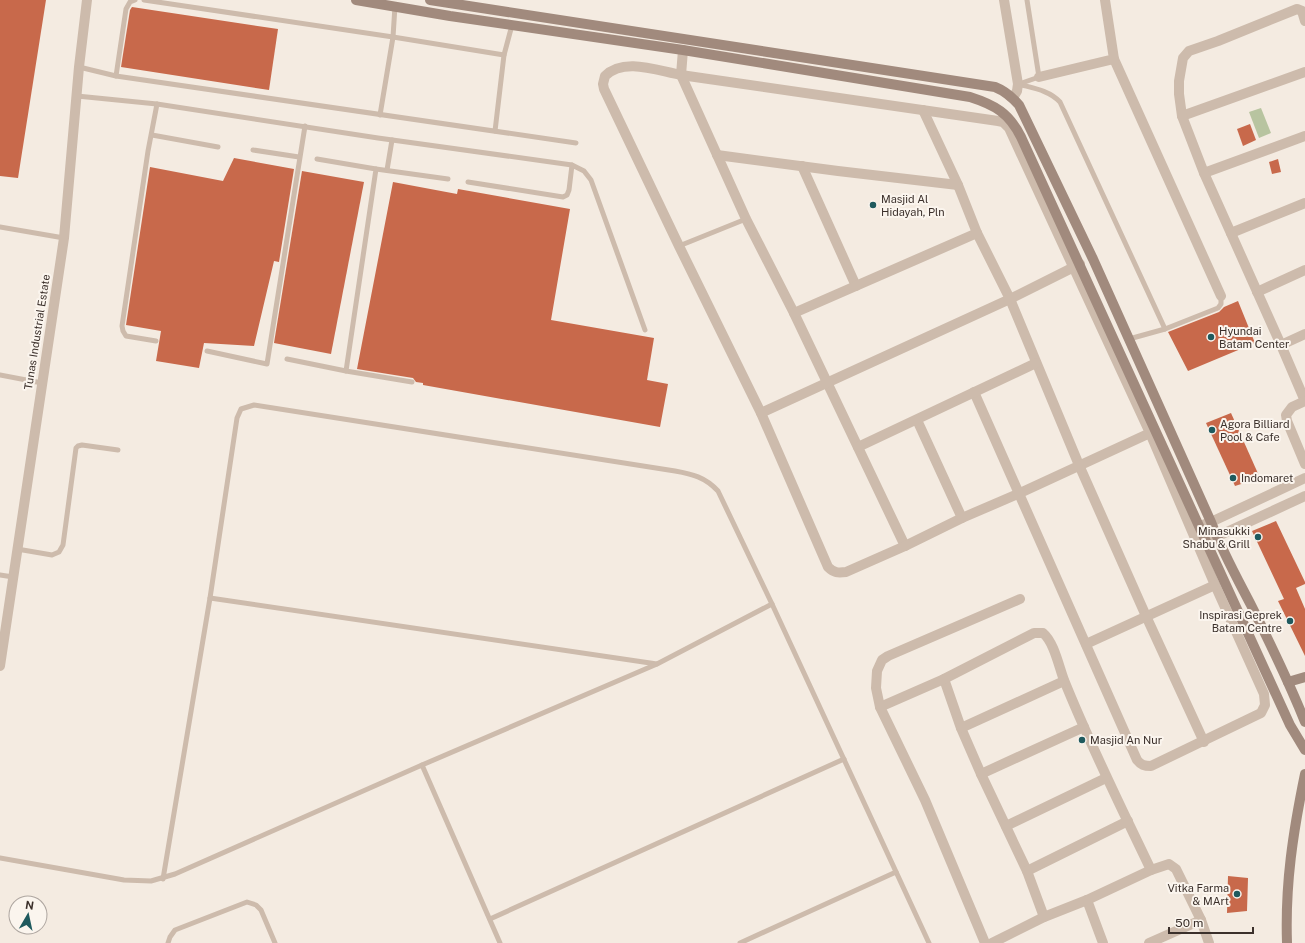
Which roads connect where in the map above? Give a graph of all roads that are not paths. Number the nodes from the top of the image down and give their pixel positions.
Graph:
1 (87, 0) edge
2 (135, 0) edge
3 (144, 0) edge
4 (356, 0) edge
5 (430, 0) edge
6 (1004, 0) edge
7 (1027, 0) edge
8 (1105, 0) edge
9 (446, 1) edge
10 (395, 6) junction
11 (1305, 21) edge
12 (513, 24) junction
13 (393, 37) junction
14 (683, 50) junction
15 (763, 51) junction
16 (504, 55) junction
17 (1114, 59) junction
18 (761, 63) junction
19 (79, 68) junction
20 (1305, 72) edge
21 (681, 75) junction
22 (116, 76) junction
23 (1039, 77) junction
24 (1018, 84) junction
25 (77, 96) junction
26 (1014, 98) junction
27 (157, 104) junction
28 (923, 110) junction
29 (380, 115) junction
30 (1182, 116) junction
31 (305, 126) junction
32 (495, 131) junction
33 (152, 135) junction
34 (1305, 136) edge
35 (392, 140) junction
36 (576, 143) dead end
37 (218, 147) dead end
38 (253, 150) dead end
39 (717, 154) junction
40 (299, 157) junction
41 (317, 159) dead end
42 (572, 165) junction
43 (802, 166) junction
44 (376, 169) junction
45 (387, 170) junction
46 (1204, 173) junction
47 (448, 179) dead end
48 (468, 182) dead end
49 (958, 185) junction
50 (1305, 203) edge
51 (746, 219) junction
52 (0, 228) edge
53 (977, 233) junction
54 (1231, 233) junction
55 (64, 238) junction
56 (678, 246) junction
57 (1077, 265) junction
58 (1305, 270) edge
59 (856, 286) junction
60 (1257, 292) junction
61 (1221, 296) joint
62 (1010, 299) junction
63 (794, 313) junction
64 (1165, 329) junction
65 (645, 330) dead end
66 (1305, 334) edge
67 (1129, 339) junction
68 (156, 341) dead end
69 (1281, 345) junction
70 (207, 351) dead end
71 (287, 359) dead end
72 (1036, 363) junction
73 (346, 371) junction
74 (0, 375) edge
75 (412, 382) dead end
76 (827, 382) junction
77 (42, 383) junction
78 (974, 392) junction
79 (1305, 401) edge
80 (761, 413) junction
81 (917, 420) junction
82 (1150, 433) junction
83 (858, 447) junction
84 (118, 450) dead end
85 (1305, 464) edge
86 (1079, 465) junction
87 (1305, 478) edge
88 (1020, 494) junction
89 (1305, 496) edge
90 (962, 518) junction
91 (1211, 522) junction
92 (1200, 526) junction
93 (1212, 538) junction
94 (905, 546) junction
95 (17, 549) junction
96 (0, 575) edge
97 (13, 577) junction
98 (1220, 583) junction
99 (210, 598) junction
100 (1020, 599) dead end
101 (772, 604) junction
102 (1146, 616) junction
103 (1086, 644) junction
104 (657, 664) junction
105 (0, 666) edge
106 (1305, 677) edge
107 (944, 680) junction
108 (1064, 681) junction
109 (1288, 682) junction
110 (880, 707) junction
111 (1305, 722) edge
112 (1084, 727) junction
113 (1305, 727) edge
114 (961, 728) junction
115 (1295, 732) junction
116 (1204, 742) junction
117 (1305, 750) edge
118 (844, 759) junction
119 (422, 765) junction
120 (981, 774) junction
121 (1305, 774) edge
122 (1106, 778) junction
123 (1128, 822) junction
124 (1006, 826) junction
125 (0, 858) edge
126 (1151, 870) junction
127 (1027, 871) junction
128 (896, 872) junction
129 (163, 879) junction
130 (1087, 900) junction
131 (1044, 917) junction
132 (490, 919) junction
133 (1201, 920) junction
134 (168, 943) edge
135 (275, 943) edge
136 (500, 943) edge
137 (740, 943) edge
138 (929, 943) edge
139 (985, 943) edge
140 (992, 943) edge
141 (1103, 943) edge
142 (1149, 943) edge
143 (1209, 943) edge
144 (1286, 943) edge

1 - 19 street, Tunas Industrial Estate
2 - 22 lane
3 - 13 lane
4 - 10 main road
5 - 9 main road
6 - 24 street
7 - 23 lane
8 - 17 street
9 - 15 main road
10 - 12 main road
10 - 13 lane
11 - 30 street
12 - 14 main road
12 - 16 lane
13 - 16 lane
13 - 29 lane
14 - 18 main road
14 - 21 street
15 - 18 main road
15 - 26 main road
16 - 32 lane
17 - 23 street
17 - 61 street
18 - 57 main road
19 - 22 lane
19 - 25 street, Tunas Industrial Estate
20 - 30 street
21 - 28 street
21 - 39 street
21 - 56 street
22 - 29 lane
23 - 24 lane
24 - 26 street
24 - 64 lane
25 - 27 lane
25 - 55 street, Tunas Industrial Estate
26 - 67 main road
27 - 31 lane
27 - 33 lane
28 - 49 street
28 - 57 street
29 - 32 lane
30 - 46 street
31 - 35 lane
31 - 40 lane
32 - 36 lane
33 - 37 lane
33 - 68 lane
34 - 46 street
35 - 42 lane
35 - 45 lane
38 - 40 lane
39 - 43 street
39 - 51 street
40 - 70 lane
41 - 44 lane
42 - 48 lane
42 - 65 lane
43 - 49 street
43 - 59 street
44 - 45 lane
44 - 73 lane
45 - 47 lane
46 - 54 street
49 - 53 street
50 - 54 street
51 - 56 lane
51 - 63 street
52 - 55 lane
53 - 59 street
53 - 62 street
54 - 60 street
55 - 77 street, Tunas Industrial Estate
56 - 80 street
57 - 62 street
57 - 82 street
57 - 92 main road
58 - 60 street
59 - 63 street
60 - 69 street
61 - 64 lane
62 - 72 street
62 - 76 street
63 - 76 street
64 - 67 lane
66 - 69 street
67 - 91 main road
69 - 79 street
71 - 73 lane
72 - 78 street
72 - 86 street
73 - 75 lane
74 - 77 lane
76 - 80 street
76 - 83 street
77 - 95 street, Tunas Industrial Estate
78 - 81 street
78 - 88 street
79 - 85 street
80 - 94 street
81 - 83 street
81 - 90 street
82 - 86 street
82 - 98 street
83 - 94 street
84 - 95 lane
86 - 88 street
86 - 102 street
87 - 91 street
88 - 90 street
88 - 103 street
89 - 93 street
90 - 94 street
91 - 92 street
91 - 93 main road
92 - 93 main road
93 - 98 main road
93 - 109 main road
95 - 97 street, Tunas Industrial Estate
96 - 97 lane
97 - 105 street, Tunas Industrial Estate
98 - 102 street
98 - 115 main road
98 - 116 street
99 - 101 lane
99 - 104 lane
99 - 129 lane
100 - 110 street
101 - 104 lane
101 - 118 lane
102 - 103 street
102 - 116 street
103 - 116 street
104 - 119 lane
106 - 109 main road
107 - 108 street
107 - 110 street
107 - 114 street
108 - 112 street
108 - 114 street
109 - 111 main road
110 - 139 street
112 - 120 street
112 - 122 street
113 - 115 main road
114 - 120 street
115 - 117 main road
118 - 128 lane
118 - 132 lane
119 - 129 lane
119 - 132 lane
120 - 124 street
121 - 144 main road
122 - 123 street
122 - 124 street
123 - 126 street
123 - 127 street
124 - 127 street
125 - 129 lane
126 - 130 street
126 - 133 street
127 - 131 street
128 - 137 lane
128 - 138 lane
130 - 131 street
130 - 141 street
131 - 140 street
132 - 136 lane
133 - 142 street
133 - 143 street
134 - 135 lane

